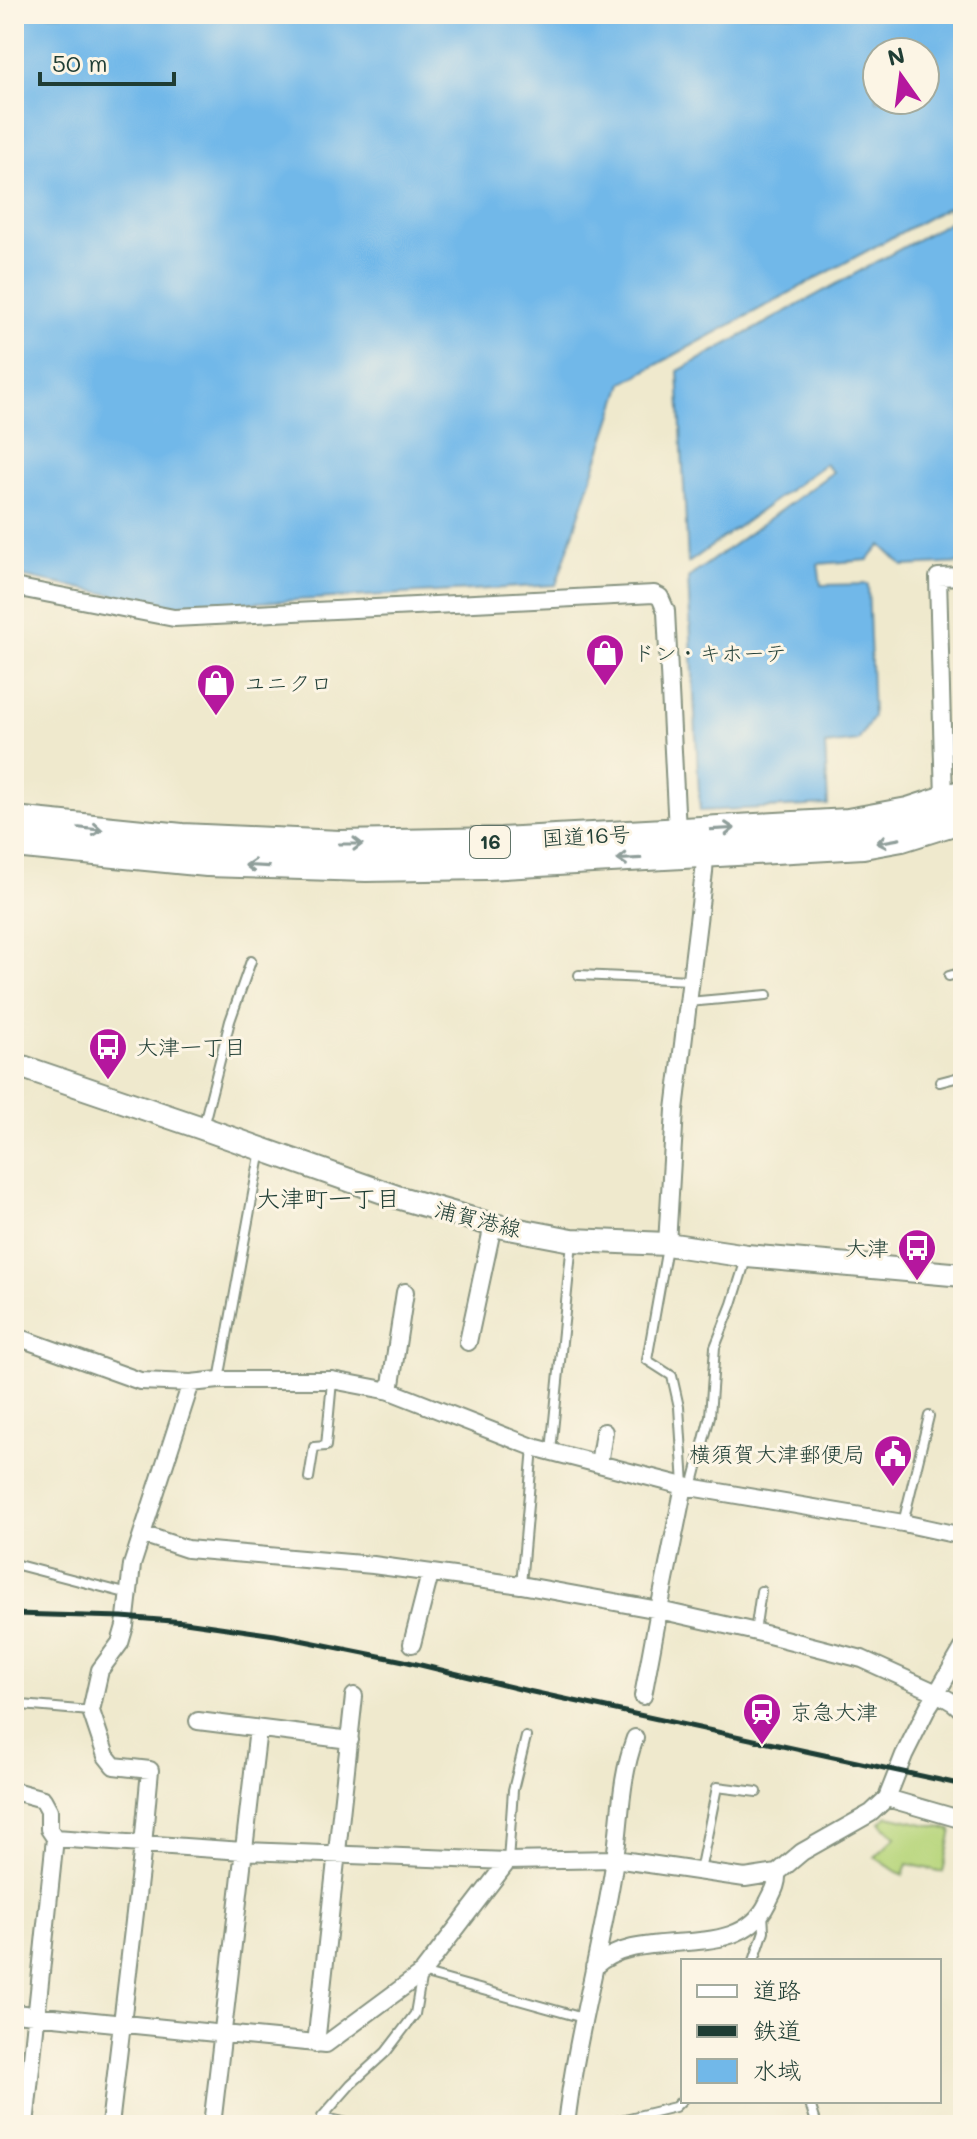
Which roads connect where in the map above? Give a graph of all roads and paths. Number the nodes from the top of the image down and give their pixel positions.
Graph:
1 (963, 576) edge
2 (14, 587) edge
3 (953, 797) edge
4 (963, 819) edge
5 (14, 820) edge
6 (677, 831) junction
7 (14, 844) edge
8 (705, 854) junction
9 (251, 961) dead end
10 (963, 972) edge
11 (579, 975) dead end
12 (949, 976) dead end
13 (690, 980) junction
14 (767, 995) dead end
15 (687, 1002) junction
16 (14, 1064) edge
17 (963, 1076) edge
18 (940, 1082) dead end
19 (202, 1128) junction
20 (261, 1149) junction
21 (493, 1225) junction
22 (572, 1240) junction
23 (667, 1244) junction
24 (747, 1256) junction
25 (963, 1275) edge
26 (405, 1292) dead end
27 (14, 1338) edge
28 (468, 1342) dead end
29 (219, 1380) junction
30 (332, 1380) junction
31 (191, 1383) junction
32 (390, 1391) junction
33 (929, 1416) dead end
34 (604, 1432) dead end
35 (533, 1447) junction
36 (551, 1452) junction
37 (599, 1464) junction
38 (309, 1478) dead end
39 (688, 1487) junction
40 (903, 1523) junction
41 (142, 1534) junction
42 (963, 1536) edge
43 (14, 1564) edge
44 (430, 1574) junction
45 (521, 1585) junction
46 (761, 1591) dead end
47 (129, 1594) junction
48 (659, 1610) junction
49 (755, 1632) junction
50 (412, 1644) dead end
51 (963, 1648) edge
52 (937, 1693) junction
53 (354, 1696) dead end
54 (643, 1696) dead end
55 (14, 1706) edge
56 (91, 1711) junction
57 (963, 1711) edge
58 (198, 1721) dead end
59 (258, 1729) junction
60 (526, 1737) dead end
61 (635, 1738) dead end
62 (350, 1740) junction
63 (14, 1791) edge
64 (757, 1792) dead end
65 (887, 1798) junction
66 (963, 1820) edge
67 (55, 1838) junction
68 (143, 1845) junction
69 (243, 1851) junction
70 (337, 1853) junction
71 (615, 1859) junction
72 (508, 1861) junction
73 (700, 1872) junction
74 (777, 1873) junction
75 (763, 1913) junction
76 (755, 1959) edge
77 (594, 1967) junction
78 (422, 1973) junction
79 (14, 2013) edge
80 (37, 2015) junction
81 (584, 2018) junction
82 (122, 2024) junction
83 (223, 2034) junction
84 (316, 2044) junction
85 (681, 2101) edge
86 (810, 2104) dead end
87 (25, 2125) edge
88 (110, 2125) edge
89 (212, 2125) edge
90 (356, 2125) edge
91 (566, 2125) edge
92 (600, 2125) edge
93 (817, 2125) edge

1 - 3 street
2 - 6 street
6 -> 3 highway, 国道16号 / 16
4 -> 8 highway, 国道16号 / 16
5 -> 6 highway, 国道16号 / 16
6 - 8 street
8 -> 7 highway, 国道16号 / 16
8 - 13 street
9 - 19 lane
10 - 12 lane
11 - 13 lane
13 - 15 street
14 - 15 lane
15 - 23 street
16 - 19 main road, 浦賀港線
17 - 18 lane
19 - 20 main road, 浦賀港線
20 - 21 main road, 浦賀港線
20 - 29 lane
21 - 22 main road, 浦賀港線
21 - 28 street
22 - 23 main road, 浦賀港線
22 - 36 lane
23 - 24 main road, 浦賀港線
23 - 39 lane
24 - 25 main road, 浦賀港線
24 - 39 lane
26 - 32 street
27 - 31 street
29 - 30 street
29 - 31 street
30 - 32 street
30 - 38 lane
31 - 41 street
32 - 35 street
33 - 40 lane
34 - 37 street
35 - 36 street
35 - 45 lane
36 - 37 street
37 - 39 street
39 - 40 street
39 - 48 street
40 - 42 street
41 - 44 street
41 - 47 street
43 - 47 lane
44 - 45 street
44 - 50 street
45 - 48 street
46 - 49 lane
47 - 56 street
48 - 49 street
48 - 54 street
49 - 52 street
51 - 52 street
52 - 57 street
52 - 65 street
53 - 62 street
55 - 56 lane
56 - 68 street
58 - 59 street
59 - 62 street
59 - 69 street
60 - 72 lane
61 - 71 street
62 - 70 street
63 - 67 street
64 - 73 lane
65 - 66 street
65 - 74 street
67 - 68 street
67 - 80 street
68 - 69 street
68 - 82 street
69 - 70 street
69 - 83 street
70 - 72 street
70 - 84 street
71 - 72 street
71 - 73 street
71 - 77 street
72 - 78 street
73 - 74 street
74 - 75 street
75 - 76 lane
75 - 77 street
77 - 81 street
78 - 81 lane
78 - 84 street
78 - 90 lane
79 - 80 street
80 - 82 street
80 - 87 street
81 - 91 street
82 - 83 street
82 - 88 street
83 - 84 street
83 - 89 street
85 - 92 lane
86 - 93 lane

